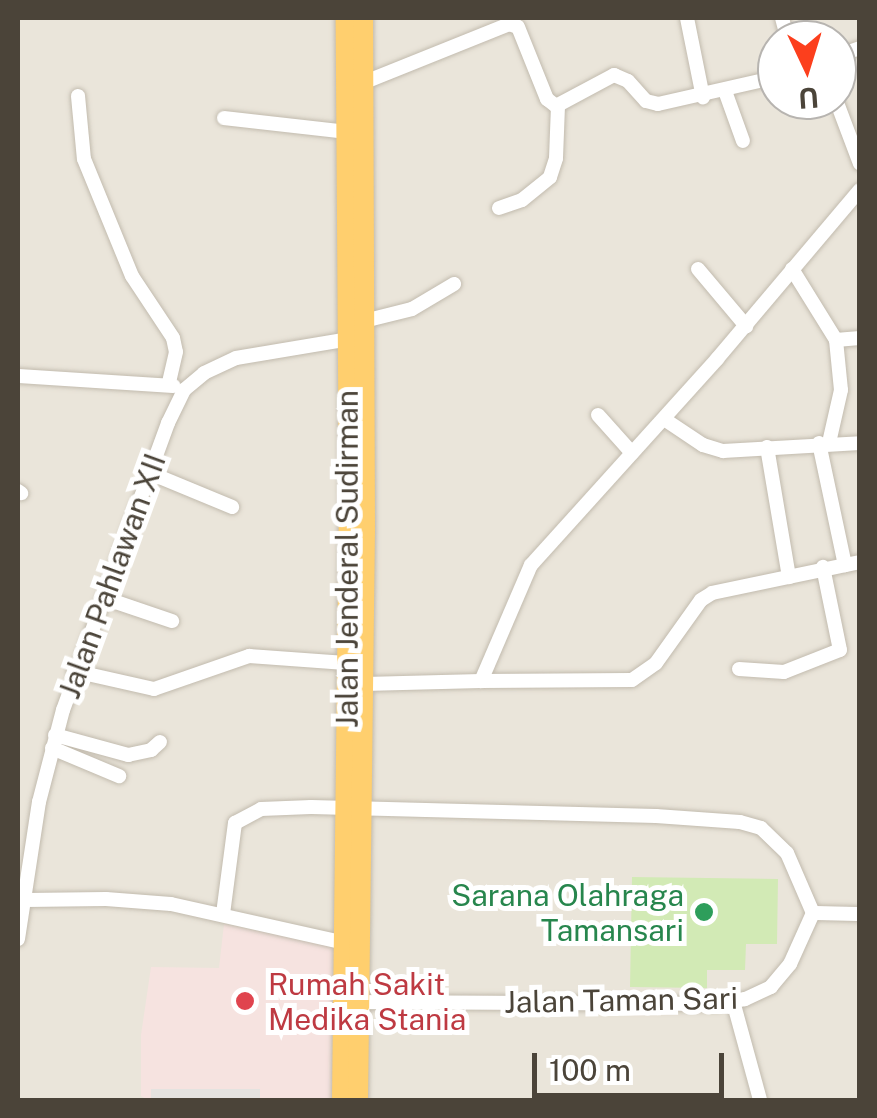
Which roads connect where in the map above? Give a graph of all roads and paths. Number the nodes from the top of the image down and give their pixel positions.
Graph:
1 (346, 18) edge
2 (364, 18) edge
3 (686, 18) edge
4 (352, 77) junction
5 (757, 82) edge
6 (725, 91) junction
7 (78, 96) dead end
8 (704, 97) junction
9 (558, 106) junction
10 (224, 118) dead end
11 (844, 120) edge
12 (347, 132) junction
13 (743, 141) dead end
14 (860, 164) edge
15 (860, 190) edge
16 (499, 208) dead end
17 (356, 242) junction
18 (698, 269) dead end
19 (792, 269) junction
20 (454, 284) dead end
21 (364, 321) junction
22 (746, 326) junction
23 (860, 338) edge
24 (348, 339) junction
25 (836, 340) junction
26 (18, 376) edge
27 (169, 384) junction
28 (184, 390) junction
29 (598, 415) dead end
30 (664, 419) junction
31 (860, 442) edge
32 (824, 443) junction
33 (767, 447) junction
34 (632, 452) junction
35 (150, 473) junction
36 (232, 507) dead end
37 (852, 563) edge
38 (823, 568) junction
39 (789, 578) junction
40 (104, 598) junction
41 (172, 621) dead end
42 (346, 663) junction
43 (739, 669) dead end
44 (74, 671) junction
45 (481, 681) junction
46 (364, 684) junction
47 (54, 742) junction
48 (160, 742) dead end
49 (119, 776) dead end
50 (353, 809) junction
51 (26, 900) junction
52 (813, 913) junction
53 (223, 914) junction
54 (860, 914) edge
55 (18, 939) edge
56 (345, 944) junction
57 (733, 1000) junction
58 (361, 1002) junction
59 (342, 1100) edge
60 (358, 1100) edge
61 (760, 1100) edge

1 - 4 highway, Jalan Jenderal Sudirman
2 - 4 highway, Jalan Jenderal Sudirman
3 - 8 street
4 - 9 street
4 - 12 highway, Jalan Jenderal Sudirman
4 - 17 highway, Jalan Jenderal Sudirman
5 - 6 street
6 - 8 street
6 - 13 street
7 - 27 street
8 - 9 street
9 - 16 street
10 - 12 street
11 - 14 street
12 - 17 highway, Jalan Jenderal Sudirman
15 - 19 street
17 - 21 highway, Jalan Jenderal Sudirman
17 - 24 highway, Jalan Jenderal Sudirman
18 - 22 street
19 - 22 street
19 - 25 street
20 - 21 street
21 - 46 highway, Jalan Jenderal Sudirman
22 - 30 street
23 - 25 street
24 - 28 street
24 - 42 highway, Jalan Jenderal Sudirman
25 - 32 street
26 - 27 street
27 - 28 street
28 - 35 street, Jalan Pahlawan XII
29 - 34 street
30 - 33 street
30 - 34 street
31 - 32 street
32 - 33 street
32 - 37 street
33 - 39 street
34 - 45 street
35 - 36 street
35 - 40 street, Jalan Pahlawan XII
37 - 38 street
38 - 39 street
38 - 43 street
39 - 45 street
40 - 41 street
40 - 44 street, Jalan Pahlawan XII
42 - 44 street
42 - 50 highway, Jalan Jenderal Sudirman
44 - 47 street, Jalan Pahlawan XII
45 - 46 street
46 - 50 highway, Jalan Jenderal Sudirman
47 - 48 street
47 - 49 street
47 - 51 street, Jalan Pahlawan XII
50 - 52 street
50 - 53 street
50 - 56 highway, Jalan Jenderal Sudirman
50 - 58 highway, Jalan Jenderal Sudirman
51 - 53 street
51 - 55 street, Jalan Pahlawan XII
52 - 54 street
52 - 57 street, Jalan Taman Sari
53 - 56 street
56 - 59 highway, Jalan Jenderal Sudirman
57 - 58 street, Jalan Taman Sari
57 - 61 street
58 - 60 highway, Jalan Jenderal Sudirman

